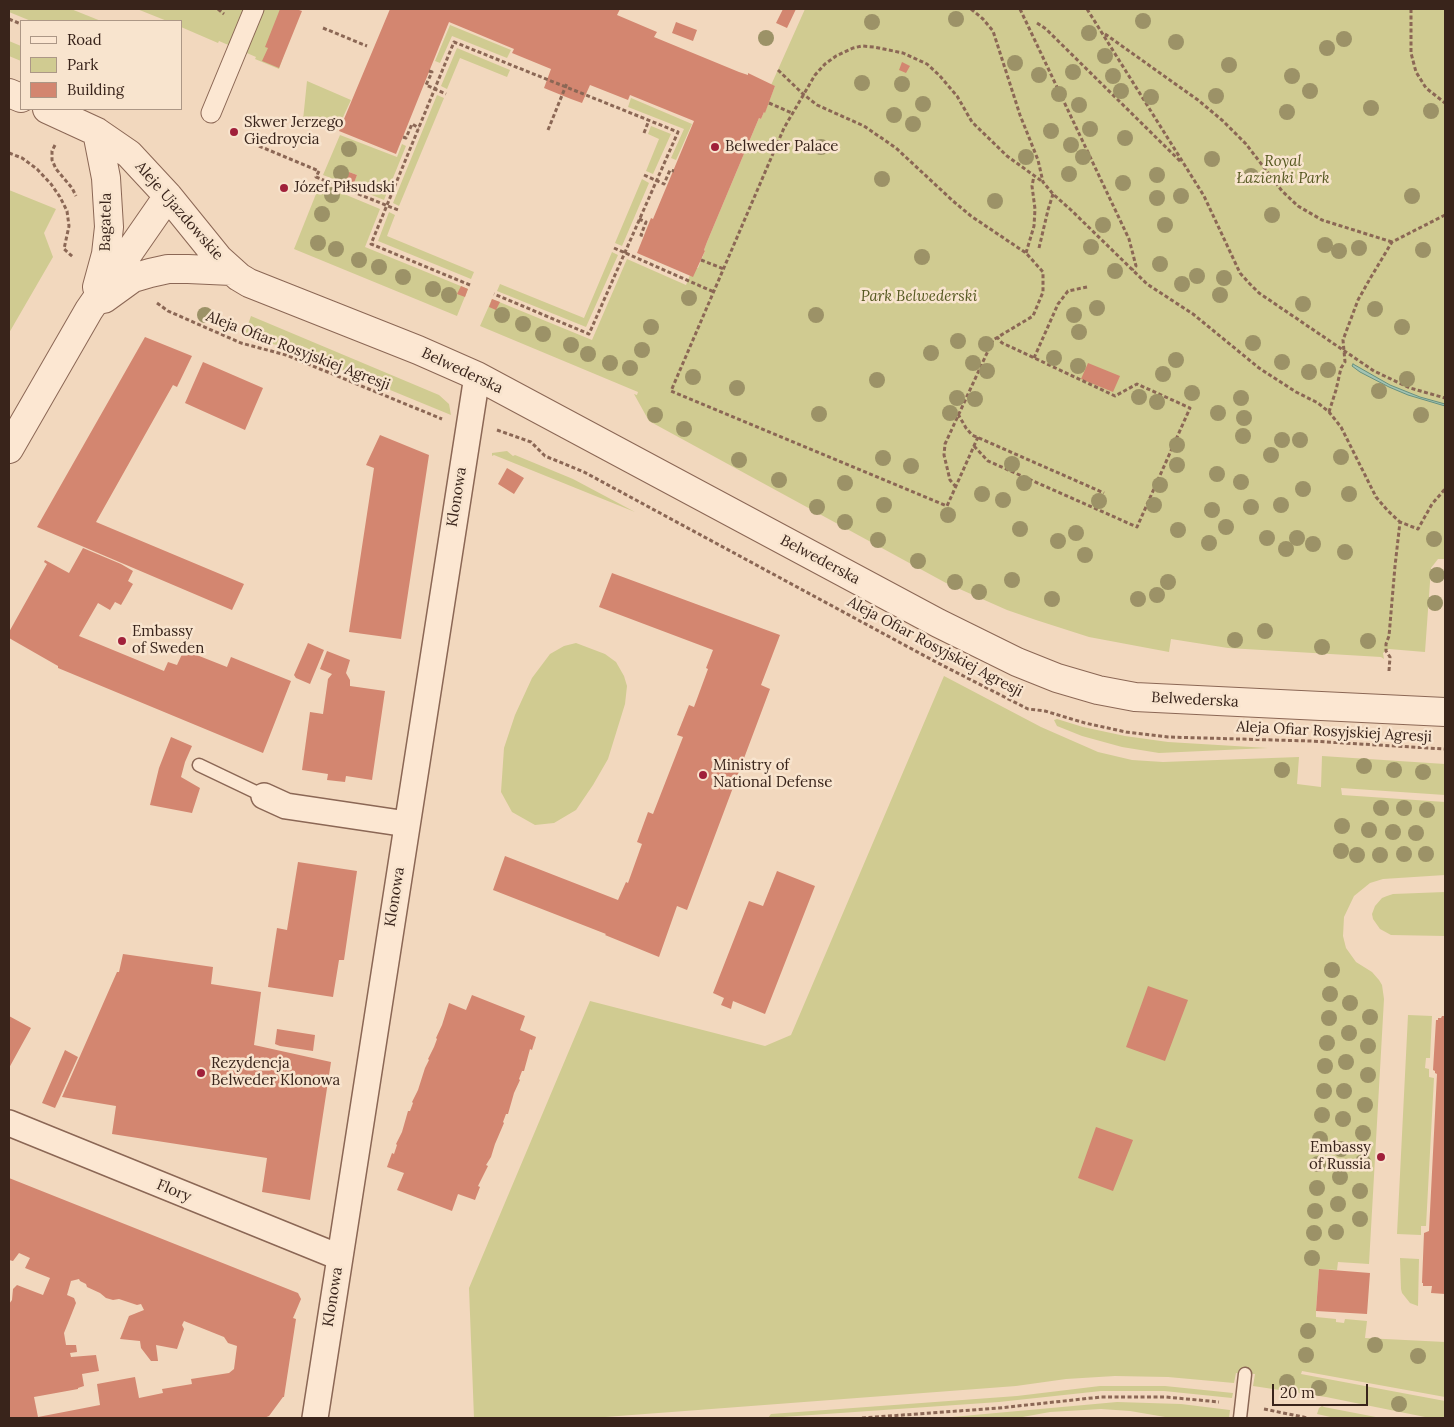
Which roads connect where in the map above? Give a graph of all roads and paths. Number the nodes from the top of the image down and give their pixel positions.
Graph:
1 (254, 9) edge
2 (971, 9) edge
3 (1020, 9) edge
4 (1087, 9) edge
5 (1411, 9) edge
6 (1038, 23) dead end
7 (322, 28) dead end
8 (1102, 32) junction
9 (367, 46) dead end
10 (429, 70) dead end
11 (778, 70) dead end
12 (567, 85) junction
13 (435, 89) junction
14 (446, 94) dead end
15 (803, 94) junction
16 (769, 103) dead end
17 (1445, 103) edge
18 (49, 110) edge
19 (211, 113) dead end
20 (792, 114) junction
21 (649, 120) junction
22 (419, 128) junction
23 (548, 130) dead end
24 (97, 132) junction
25 (644, 132) dead end
26 (403, 137) dead end
27 (259, 146) dead end
28 (52, 151) dead end
29 (9, 153) edge
30 (1185, 166) junction
31 (674, 171) dead end
32 (644, 175) dead end
33 (1034, 176) junction
34 (656, 180) junction
35 (1043, 182) junction
36 (1053, 194) junction
37 (168, 196) junction
38 (78, 201) dead end
39 (387, 206) junction
40 (398, 210) dead end
41 (1445, 215) edge
42 (639, 219) junction
43 (644, 236) dead end
44 (1392, 242) junction
45 (614, 248) dead end
46 (1039, 248) dead end
47 (624, 252) junction
48 (1026, 253) junction
49 (701, 260) dead end
50 (79, 262) dead end
51 (724, 269) junction
52 (1132, 270) junction
53 (232, 271) junction
54 (470, 285) dead end
55 (1087, 287) dead end
56 (714, 292) junction
57 (494, 294) dead end
58 (156, 302) dead end
59 (89, 310) junction
60 (997, 338) junction
61 (1343, 351) junction
62 (1034, 358) junction
63 (477, 376) junction
64 (1445, 398) edge
65 (1329, 412) junction
66 (958, 414) junction
67 (446, 420) dead end
68 (496, 430) dead end
69 (978, 437) junction
70 (974, 446) junction
71 (9, 449) edge
72 (956, 487) junction
73 (1445, 488) edge
74 (1104, 493) dead end
75 (1400, 522) junction
76 (1389, 670) dead end
77 (1445, 712) edge
78 (1445, 749) edge
79 (199, 764) dead end
80 (264, 796) joint
81 (407, 824) junction
82 (9, 1123) edge
83 (340, 1258) junction
84 (1245, 1374) dead end
85 (1241, 1412) edge
86 (315, 1418) edge
87 (862, 1418) edge
88 (1308, 1418) edge

1 - 19 street
2 - 35 path
3 - 52 path
4 - 8 path
5 - 17 path
6 - 30 path
7 - 9 path
8 - 30 path
8 - 44 path
10 - 13 path
11 - 15 path
12 - 13 path
12 - 21 path
12 - 23 path
13 - 14 path
13 - 22 path
15 - 20 path
15 - 33 path
15 - 48 path
16 - 20 path
18 - 24 street, Aleje Ujazdowskie
20 - 51 path
21 - 25 path
21 - 34 path
22 - 26 path
22 - 39 path
24 - 37 street, Aleje Ujazdowskie
24 - 59 street, Bagatela
27 - 39 path
28 - 38 path
29 - 50 path
30 - 61 path
31 - 34 path
32 - 34 path
33 - 35 path
33 - 48 path
34 - 42 path
35 - 36 path
36 - 46 path
36 - 52 path
37 - 53 street, Aleje Ujazdowskie
37 - 59 street, Bagatela
39 - 40 path
39 - 54 path
41 - 44 path
42 - 43 path
42 - 47 path
44 - 61 path
45 - 47 path
47 - 56 path
47 - 57 path
48 - 60 path
49 - 51 path
51 - 56 path
52 - 65 path
53 - 59 street
53 - 63 street, Belwederska
55 - 62 path
56 - 72 path
58 - 67 path, Aleja Ofiar Rosyjskiej Agresji
59 - 71 street, Bagatela
60 - 62 path
60 - 66 path
61 - 64 path
61 - 65 path
62 - 70 path
63 - 77 street, Belwederska
63 - 81 street, Klonowa
65 - 75 path
66 - 69 path
66 - 72 path
68 - 78 path, Aleja Ofiar Rosyjskiej Agresji
69 - 70 path
69 - 74 path
70 - 72 path
73 - 75 path
75 - 76 path
79 - 80 lane
80 - 81 street
81 - 83 street, Klonowa
82 - 83 street, Flory
83 - 86 street, Klonowa
84 - 85 lane
85 - 87 path
85 - 88 path

